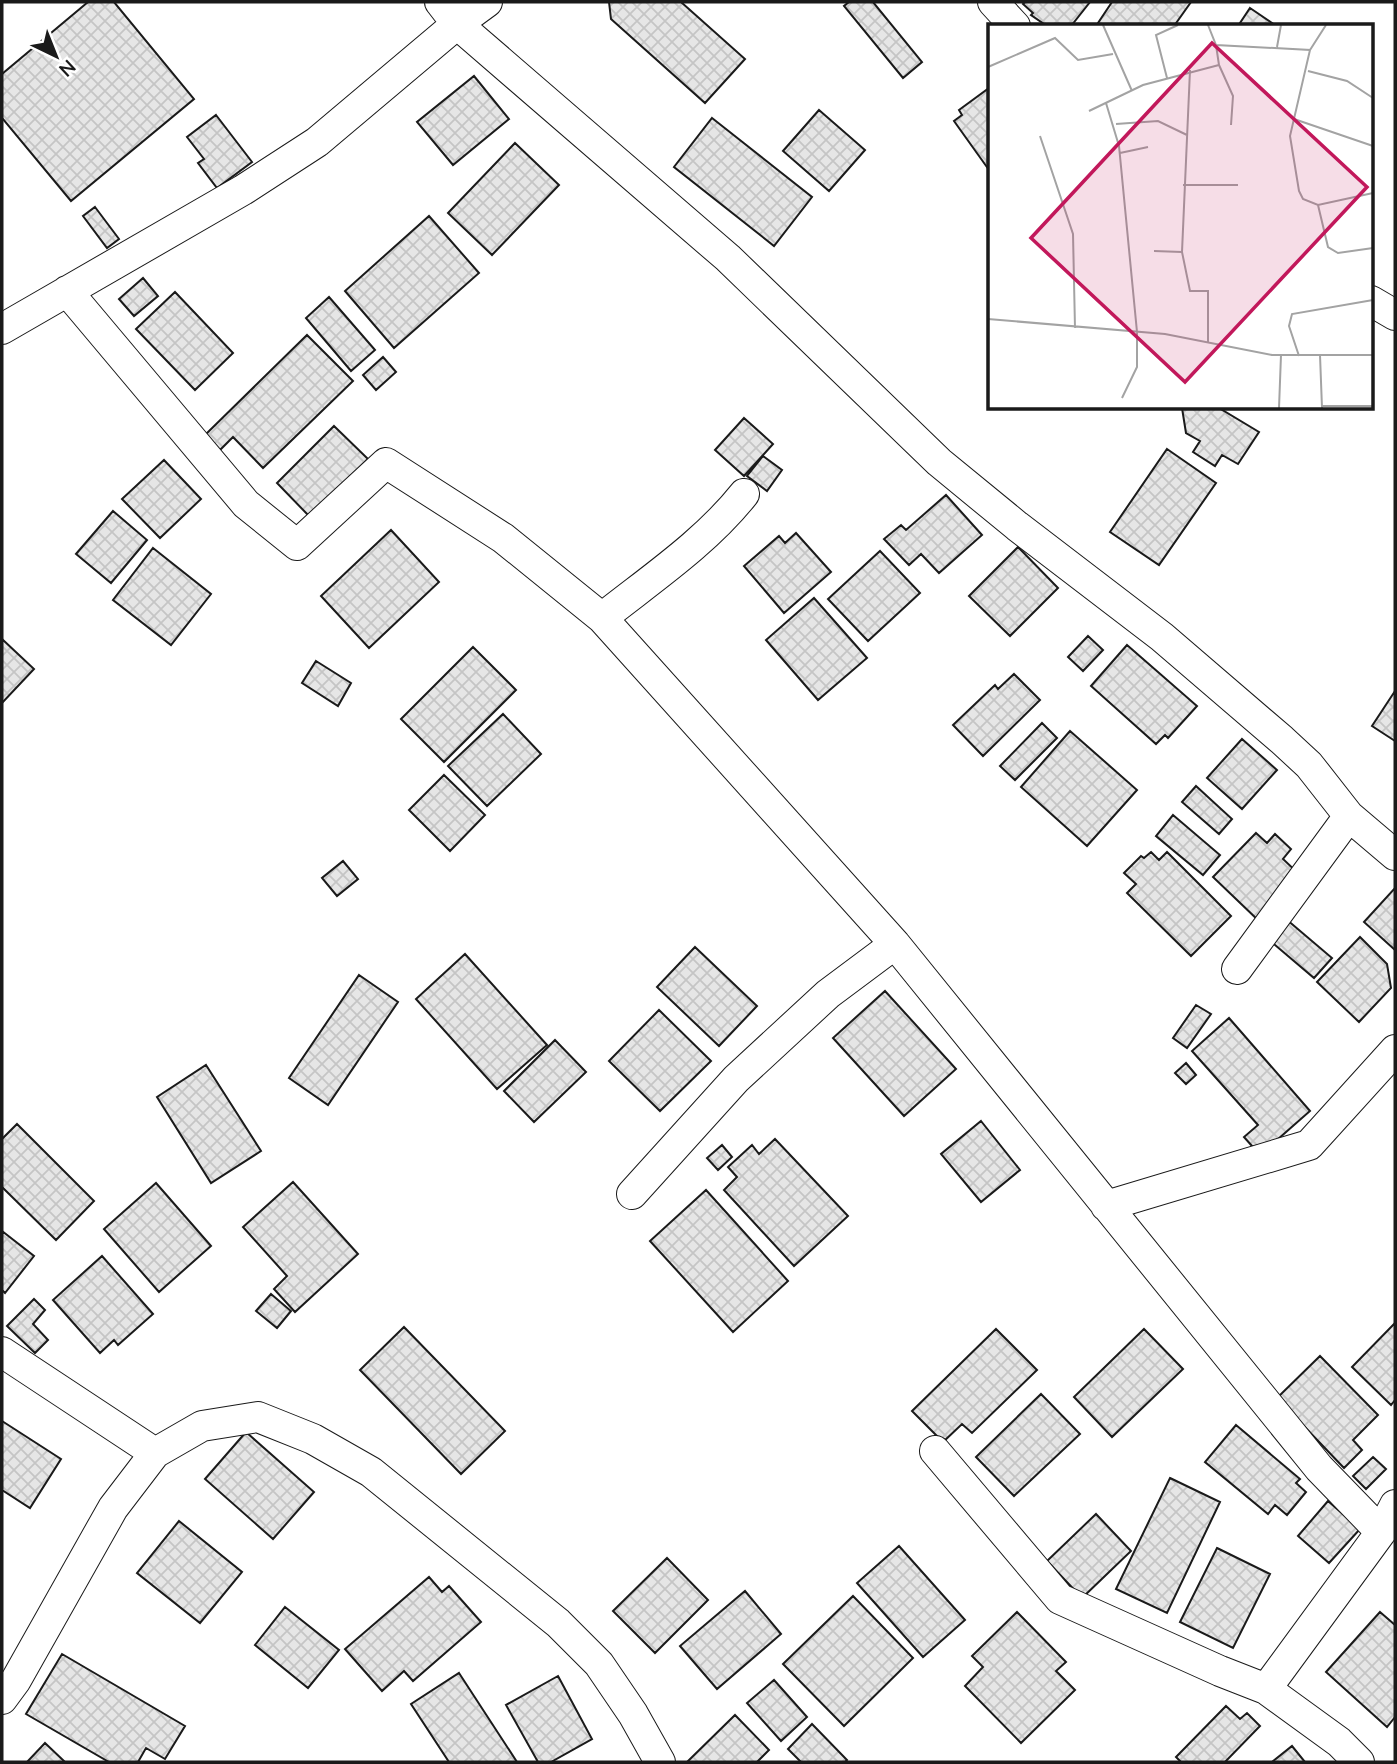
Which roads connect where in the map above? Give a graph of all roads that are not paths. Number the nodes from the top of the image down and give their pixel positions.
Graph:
1 (487, 2) edge
2 (993, 2) edge
3 (449, 13) edge
4 (1013, 24) edge
5 (67, 291) junction
6 (1372, 302) edge
7 (1395, 315) edge
8 (2, 329) edge
9 (744, 494) dead end
10 (602, 618) junction
11 (1349, 816) junction
12 (1395, 855) edge
13 (895, 944) junction
14 (1237, 969) dead end
15 (1395, 1050) edge
16 (632, 1194) dead end
17 (1106, 1206) junction
18 (2, 1352) edge
19 (935, 1451) dead end
20 (155, 1453) junction
21 (1395, 1505) edge
22 (1381, 1532) junction
23 (1266, 1689) junction
24 (2, 1699) edge
25 (659, 1762) edge
26 (1359, 1762) edge

1 - 3 street
2 - 4 street
3 - 5 street
3 - 11 street
5 - 8 street
5 - 10 street
6 - 7 street
9 - 10 street
10 - 13 street
11 - 12 street
11 - 14 street
13 - 16 street
13 - 17 street
15 - 17 street
17 - 22 street
18 - 20 street
19 - 23 street
20 - 24 street
20 - 25 street
21 - 22 street
22 - 23 street
23 - 26 street

